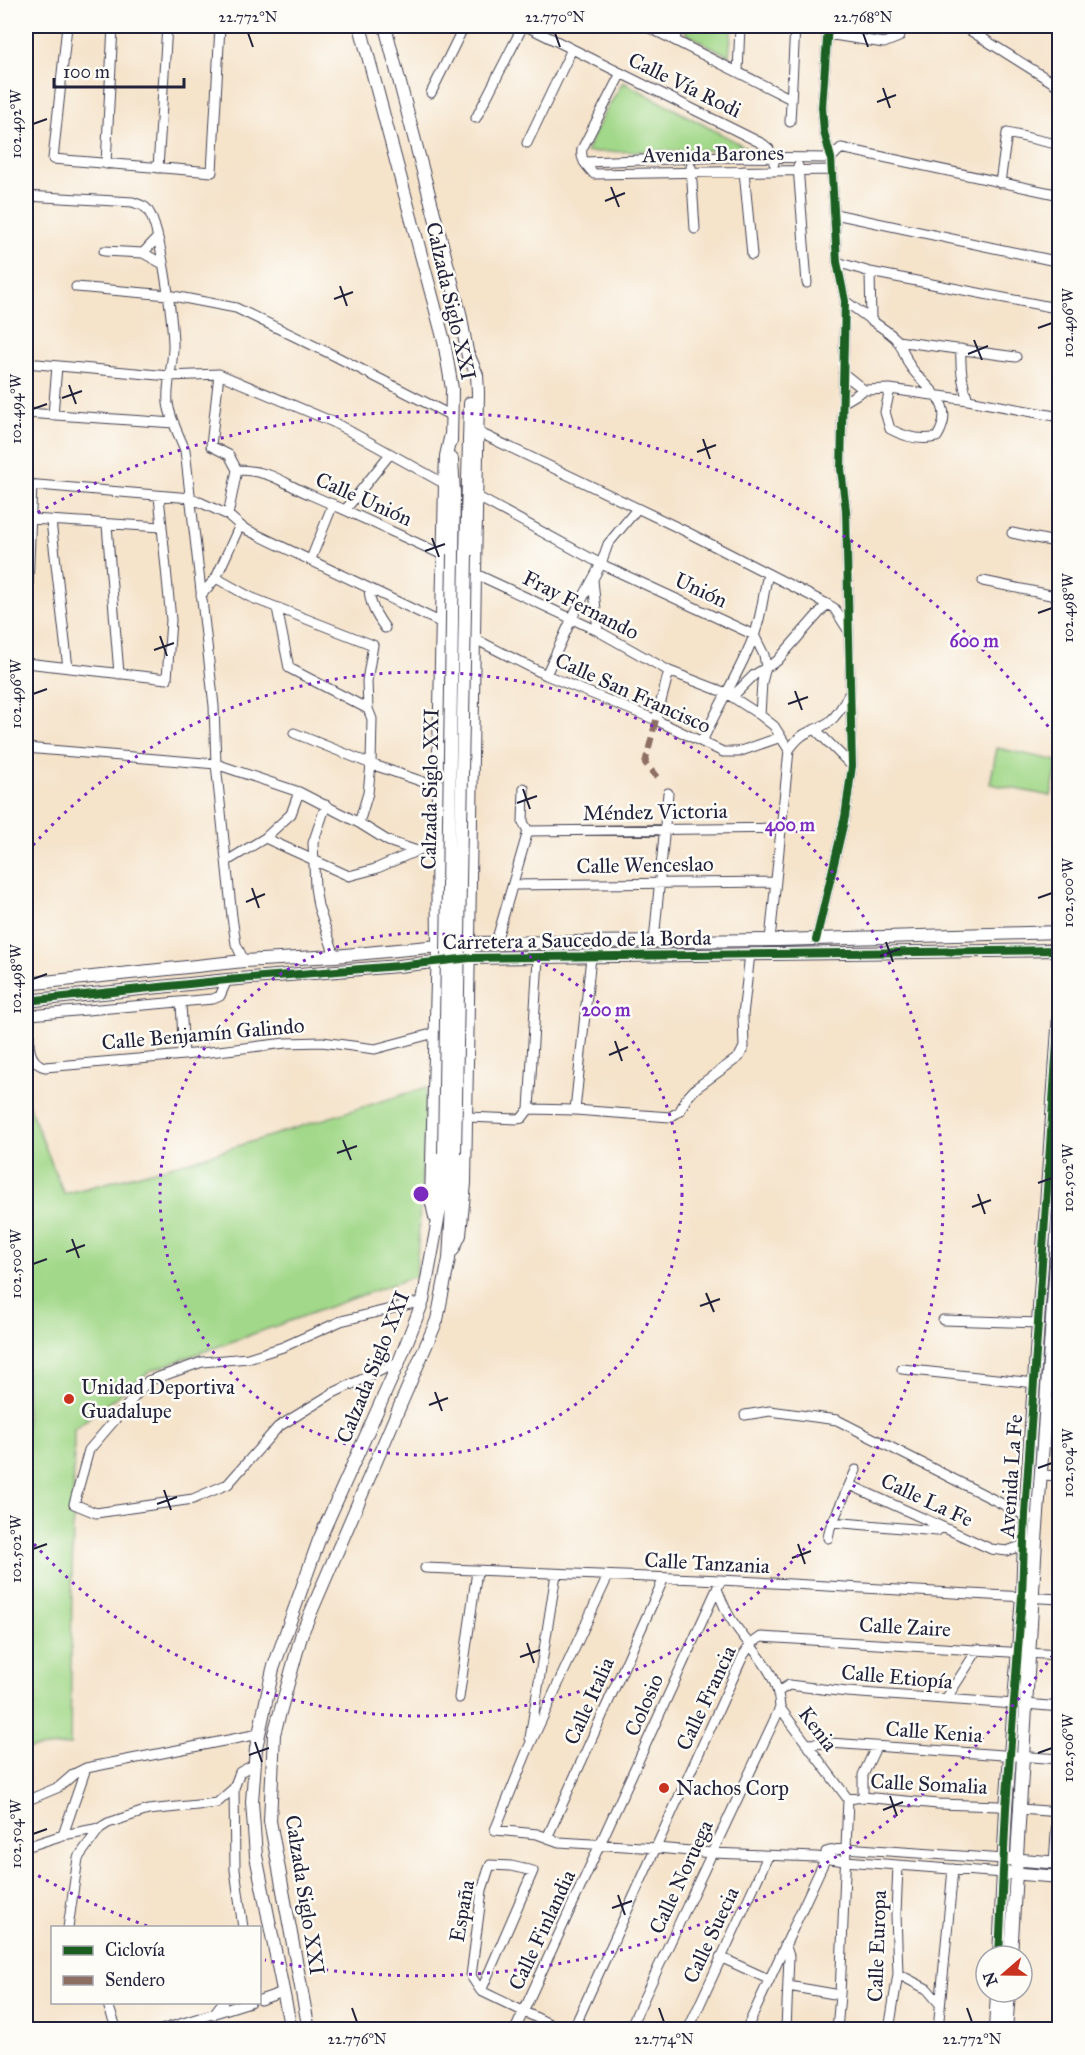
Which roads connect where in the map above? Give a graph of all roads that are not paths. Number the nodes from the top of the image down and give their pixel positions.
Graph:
1 (68, 26) edge
2 (113, 26) edge
3 (166, 26) edge
4 (220, 26) edge
5 (360, 26) edge
6 (385, 26) edge
7 (464, 26) edge
8 (524, 26) edge
9 (646, 26) edge
10 (681, 26) edge
11 (740, 26) edge
12 (795, 26) edge
13 (903, 26) edge
14 (963, 26) edge
15 (828, 30) edge
16 (674, 39) junction
17 (572, 49) junction
18 (738, 72) junction
19 (621, 73) junction
20 (375, 84) junction
21 (1059, 87) edge
22 (402, 88) junction
23 (431, 93) dead end
24 (791, 99) junction
25 (476, 118) dead end
26 (789, 122) dead end
27 (526, 143) dead end
28 (1059, 145) edge
29 (774, 158) junction
30 (798, 158) junction
31 (831, 158) junction
32 (691, 159) junction
33 (584, 162) junction
34 (106, 164) junction
35 (158, 168) junction
36 (774, 170) junction
37 (798, 170) junction
38 (832, 170) junction
39 (744, 171) junction
40 (692, 172) junction
41 (1000, 183) junction
42 (426, 186) junction
43 (404, 192) junction
44 (1059, 195) edge
45 (26, 196) edge
46 (835, 214) junction
47 (696, 229) dead end
48 (157, 238) junction
49 (104, 251) dead end
50 (143, 253) junction
51 (752, 255) dead end
52 (837, 262) junction
53 (1059, 262) edge
54 (163, 264) junction
55 (870, 272) junction
56 (807, 283) dead end
57 (75, 287) dead end
58 (168, 295) junction
59 (844, 301) junction
60 (1059, 301) edge
61 (871, 320) junction
62 (897, 341) junction
63 (961, 349) junction
64 (469, 356) junction
65 (1016, 357) dead end
66 (26, 363) edge
67 (57, 366) junction
68 (843, 373) junction
69 (219, 374) junction
70 (169, 376) junction
71 (890, 389) junction
72 (864, 390) junction
73 (939, 396) junction
74 (968, 400) junction
75 (844, 402) junction
76 (26, 413) edge
77 (53, 415) junction
78 (452, 416) junction
79 (1059, 417) edge
80 (174, 423) junction
81 (478, 432) junction
82 (451, 434) junction
83 (390, 454) junction
84 (237, 470) junction
85 (29, 484) edge
86 (445, 484) junction
87 (159, 496) junction
88 (478, 497) junction
89 (191, 498) junction
90 (333, 504) junction
91 (346, 509) junction
92 (637, 509) junction
93 (228, 515) junction
94 (31, 519) junction
95 (51, 521) junction
96 (106, 525) junction
97 (240, 525) junction
98 (162, 527) junction
99 (1012, 533) dead end
100 (1059, 543) edge
101 (454, 555) junction
102 (311, 560) junction
103 (601, 564) junction
104 (476, 574) junction
105 (768, 574) junction
106 (216, 578) junction
107 (593, 580) junction
108 (984, 581) dead end
109 (27, 584) edge
110 (369, 589) junction
111 (201, 595) junction
112 (1059, 597) edge
113 (827, 604) junction
114 (277, 608) junction
115 (572, 618) junction
116 (441, 623) junction
117 (385, 628) dead end
118 (598, 631) junction
119 (850, 632) junction
120 (754, 635) junction
121 (26, 639) edge
122 (475, 639) junction
123 (26, 663) edge
124 (766, 667) junction
125 (68, 668) junction
126 (669, 671) junction
127 (119, 674) junction
128 (546, 675) junction
129 (850, 693) junction
130 (729, 695) junction
131 (368, 709) junction
132 (760, 715) junction
133 (656, 720) junction
134 (815, 729) junction
135 (294, 733) dead end
136 (781, 737) junction
137 (702, 742) junction
138 (26, 748) edge
139 (789, 750) junction
140 (216, 764) junction
141 (371, 764) junction
142 (852, 766) junction
143 (438, 787) junction
144 (524, 788) dead end
145 (299, 792) junction
146 (668, 793) dead end
147 (326, 806) junction
148 (358, 823) junction
149 (783, 828) junction
150 (665, 830) junction
151 (528, 831) junction
152 (265, 838) junction
153 (437, 842) junction
154 (417, 851) junction
155 (314, 859) junction
156 (227, 861) junction
157 (776, 882) junction
158 (659, 883) junction
159 (513, 885) junction
160 (470, 913) junction
161 (438, 917) junction
162 (1059, 932) edge
163 (816, 939) junction
164 (770, 940) junction
165 (654, 941) junction
166 (496, 942) junction
167 (470, 943) junction
168 (438, 945) junction
169 (1059, 950) edge
170 (750, 954) junction
171 (334, 956) junction
172 (591, 957) junction
173 (470, 958) junction
174 (538, 958) junction
175 (244, 961) junction
176 (438, 961) junction
177 (227, 980) junction
178 (26, 984) edge
179 (437, 998) junction
180 (1059, 999) edge
181 (26, 1001) edge
182 (181, 1004) junction
183 (469, 1004) junction
184 (28, 1014) edge
185 (435, 1033) junction
186 (184, 1055) junction
187 (529, 1109) junction
188 (575, 1110) junction
189 (467, 1117) junction
190 (449, 1154) junction
191 (1059, 1174) edge
192 (1045, 1205) junction
193 (1058, 1211) edge
194 (436, 1220) junction
195 (449, 1259) junction
196 (1057, 1277) edge
197 (423, 1301) junction
198 (943, 1320) dead end
199 (1039, 1323) junction
200 (1055, 1340) edge
201 (399, 1362) junction
202 (902, 1369) dead end
203 (1035, 1383) junction
204 (745, 1415) dead end
205 (856, 1470) dead end
206 (1041, 1475) junction
207 (1059, 1476) edge
208 (850, 1485) junction
209 (1025, 1514) junction
210 (832, 1522) junction
211 (1037, 1524) junction
212 (942, 1527) junction
213 (828, 1538) dead end
214 (1030, 1543) junction
215 (425, 1568) dead end
216 (477, 1571) junction
217 (556, 1574) junction
218 (608, 1576) junction
219 (664, 1578) junction
220 (719, 1585) junction
221 (1028, 1596) junction
222 (1059, 1599) edge
223 (751, 1644) junction
224 (978, 1650) junction
225 (1017, 1651) junction
226 (1030, 1653) junction
227 (1059, 1655) edge
228 (779, 1691) junction
229 (459, 1698) dead end
230 (946, 1699) junction
231 (1020, 1704) junction
232 (1059, 1707) edge
233 (780, 1708) junction
234 (259, 1734) junction
235 (806, 1744) junction
236 (876, 1746) junction
237 (528, 1749) junction
238 (1016, 1756) junction
239 (1059, 1759) edge
240 (255, 1764) junction
241 (86, 1768) junction
242 (1059, 1777) edge
243 (234, 1788) junction
244 (863, 1797) junction
245 (848, 1799) junction
246 (26, 1802) edge
247 (1006, 1808) junction
248 (1020, 1809) junction
249 (1058, 1812) edge
250 (100, 1828) junction
251 (63, 1835) junction
252 (547, 1838) junction
253 (601, 1844) junction
254 (26, 1847) edge
255 (657, 1848) junction
256 (845, 1848) junction
257 (712, 1854) junction
258 (828, 1854) junction
259 (768, 1856) junction
260 (1004, 1859) junction
261 (1017, 1860) junction
262 (845, 1861) junction
263 (1057, 1863) edge
264 (898, 1865) junction
265 (953, 1869) junction
266 (1003, 1873) junction
267 (1017, 1873) junction
268 (1059, 1877) edge
269 (68, 1926) edge
270 (243, 1926) edge
271 (785, 1944) junction
272 (1000, 1944) edge
273 (1012, 1944) edge
274 (720, 1957) junction
275 (898, 1974) junction
276 (768, 1980) junction
277 (789, 1986) junction
278 (481, 1990) junction
279 (283, 1992) junction
280 (840, 1995) junction
281 (261, 2000) edge
282 (939, 2003) junction
283 (108, 2004) edge
284 (222, 2004) edge
285 (244, 2004) edge
286 (996, 2004) edge
287 (1008, 2004) edge
288 (524, 2012) junction
289 (213, 2015) junction
290 (117, 2030) edge
291 (161, 2030) edge
292 (291, 2030) edge
293 (309, 2030) edge
294 (515, 2030) edge
295 (562, 2030) edge
296 (573, 2030) edge
297 (629, 2030) edge
298 (688, 2030) edge
299 (746, 2030) edge
300 (786, 2030) edge
301 (837, 2030) edge
302 (890, 2030) edge
303 (938, 2030) edge
304 (995, 2030) edge
305 (1006, 2030) edge

1 - 34 street
2 - 34 street
3 - 35 street
4 - 35 street
5 - 20 street, Calzada Siglo XXI
6 - 22 street, Calzada Siglo XXI
7 - 23 street
8 - 17 street, Calle Vía Rodi
8 - 25 street
9 - 16 street
10 - 16 street
11 - 18 street
12 - 24 street
13 - 15 street
14 - 21 street
15 - 31 street
16 - 18 street
17 - 19 street, Calle Vía Rodi
17 - 27 street
18 - 24 street
19 - 29 street, Calle Vía Rodi
19 - 33 street
20 - 22 street
20 - 43 street, Calzada Siglo XXI
22 - 42 street, Calzada Siglo XXI
24 - 26 street
28 - 41 street
29 - 30 street, Avenida Barones
29 - 32 street, Avenida Barones
29 - 36 street
30 - 31 street, Avenida Barones
30 - 37 street
31 - 38 street
31 - 41 street, Avenida Barones
32 - 33 street, Avenida Barones
32 - 40 street
33 - 40 street, Avenida Barones
34 - 35 street
36 - 37 street, Avenida Barones
36 - 39 street, Avenida Barones
37 - 38 street, Avenida Barones
37 - 56 street
38 - 46 street
39 - 40 street, Avenida Barones
39 - 51 street
40 - 47 street
41 - 44 street
42 - 43 street
42 - 64 street, Calzada Siglo XXI
43 - 78 street, Calzada Siglo XXI
45 - 48 street
46 - 52 street
46 - 53 street
48 - 50 street
48 - 54 street
49 - 50 street
50 - 54 street
52 - 55 street
52 - 59 street
54 - 58 street
55 - 60 street
55 - 61 street
57 - 58 street
58 - 70 street
58 - 78 street
59 - 61 street
59 - 68 street
61 - 62 street
62 - 63 street
62 - 73 street
63 - 65 street
63 - 74 street
64 - 81 street, Calzada Siglo XXI
64 - 101 street, Calzada Siglo XXI
66 - 67 street
67 - 70 street
67 - 77 street
68 - 72 street
68 - 75 street
69 - 70 street
69 - 83 street
69 - 84 street
70 - 80 street
71 - 72 street
71 - 73 street
71 - 73 street
72 - 75 street
73 - 74 street
74 - 79 street
75 - 119 street
76 - 77 street
77 - 80 street
78 - 82 street, Calzada Siglo XXI
80 - 89 street
81 - 88 street, Calzada Siglo XXI
81 - 92 street
82 - 86 street
82 - 101 street, Calzada Siglo XXI
83 - 86 street
83 - 91 street
84 - 90 street, Calle Unión
84 - 93 street
85 - 87 street
85 - 94 street
86 - 101 street
87 - 89 street
87 - 98 street
88 - 103 street, Unión
88 - 104 street, Calzada Siglo XXI
89 - 93 street
89 - 111 street
90 - 91 street, Calle Unión
90 - 102 street
91 - 101 street, Calle Unión
92 - 103 street
92 - 105 street
93 - 97 street
94 - 95 street
94 - 109 street
95 - 96 street
95 - 125 street
96 - 98 street
96 - 127 street
97 - 102 street
97 - 106 street
98 - 127 street
99 - 100 street
101 - 116 street
101 - 190 street, Calzada Siglo XXI, bridge
101 - 190 street, Calzada Siglo XXI, bridge
102 - 110 street
103 - 107 street
103 - 120 street, Unión
104 - 115 street, Fray Fernando
104 - 122 street, Calzada Siglo XXI
105 - 113 street
105 - 120 street
106 - 111 street
106 - 114 street
107 - 115 street
107 - 118 street
108 - 112 street
109 - 121 street
110 - 116 street
110 - 117 street
111 - 140 street
113 - 119 street
113 - 124 street
114 - 131 street
114 - 131 street
115 - 118 street, Fray Fernando
115 - 128 street
116 - 143 street
118 - 126 street, Fray Fernando
119 - 129 street
120 - 124 street
120 - 130 street
122 - 128 street, Calle San Francisco
122 - 160 street, Calzada Siglo XXI
123 - 125 street
124 - 130 street
124 - 132 street
125 - 127 street
126 - 130 street, Fray Fernando
126 - 133 street
128 - 133 street, Calle San Francisco
129 - 134 street
129 - 142 street
130 - 132 street, Fray Fernando
130 - 137 street
131 - 141 street
132 - 136 street, Fray Fernando
133 - 137 street, Calle San Francisco
134 - 139 street
134 - 142 street
135 - 141 street
136 - 137 street, Calle San Francisco
136 - 139 street, Fray Fernando
138 - 140 street
139 - 149 street
140 - 145 street
140 - 156 street
141 - 143 street
141 - 148 street
142 - 163 street
143 - 153 street
144 - 151 street
145 - 147 street
145 - 152 street
146 - 150 street
147 - 148 street
147 - 155 street
148 - 154 street
149 - 150 street, Méndez Victoria
149 - 157 street
150 - 151 street, Méndez Victoria
150 - 158 street
151 - 159 street
152 - 155 street
152 - 156 street
153 - 154 street
153 - 161 street
154 - 155 street
155 - 171 street
156 - 175 street
157 - 158 street, Calle Wenceslao
157 - 164 street
158 - 159 street, Calle Wenceslao
158 - 165 street
159 - 166 street
160 - 161 street
160 - 167 street, Calzada Siglo XXI
161 - 168 street
162 - 163 street, Carretera a Saucedo de la Borda
163 - 164 street, Carretera a Saucedo de la Borda
164 - 165 street, Carretera a Saucedo de la Borda
165 - 166 street, Carretera a Saucedo de la Borda
166 - 167 street, Carretera a Saucedo de la Borda
167 - 168 street, Carretera a Saucedo de la Borda
167 - 173 street, Calzada Siglo XXI
168 - 171 street, Carretera a Saucedo de la Borda
168 - 176 street
169 - 170 street, Carretera a Saucedo de la Borda
170 - 172 street, Carretera a Saucedo de la Borda
170 - 188 street
171 - 175 street, Carretera a Saucedo de la Borda
172 - 174 street, Carretera a Saucedo de la Borda
172 - 188 street
173 - 174 street, Carretera a Saucedo de la Borda
173 - 176 street, Carretera a Saucedo de la Borda
173 - 183 street, Calzada Siglo XXI
174 - 187 street
175 - 178 street, Carretera a Saucedo de la Borda
176 - 177 street, Carretera a Saucedo de la Borda
176 - 179 street
177 - 181 street, Carretera a Saucedo de la Borda
177 - 182 street
179 - 183 street
179 - 185 street
180 - 192 street, Avenida La Fe
182 - 184 street
182 - 186 street
183 - 189 street, Calzada Siglo XXI
184 - 186 street, Calle Benjamín Galindo
185 - 186 street, Calle Benjamín Galindo
185 - 194 street
187 - 188 street
187 - 189 street
189 - 195 street, Calzada Siglo XXI
190 - 194 street, Calzada Siglo XXI
190 - 195 street, Calzada Siglo XXI
191 - 193 street, Avenida La Fe
192 - 193 street
192 - 199 street, Avenida La Fe
193 - 196 street, Avenida La Fe
194 - 197 street, Calzada Siglo XXI
195 - 293 street, Calzada Siglo XXI
196 - 200 street, Avenida La Fe
197 - 201 street, Calzada Siglo XXI
197 - 201 street
198 - 199 street
199 - 203 street, Avenida La Fe
200 - 206 street, Avenida La Fe
201 - 234 street, Calzada Siglo XXI
202 - 203 street
203 - 209 street, Avenida La Fe
204 - 209 street
205 - 208 street
206 - 207 street
206 - 211 street, Avenida La Fe
208 - 210 street
208 - 212 street, Calle La Fe
209 - 211 street
209 - 214 street, Avenida La Fe
210 - 212 street
210 - 213 street
211 - 214 street, Avenida La Fe
212 - 214 street, Calle La Fe
214 - 221 street, Avenida La Fe
215 - 216 street, Calle Tanzania
216 - 217 street, Calle Tanzania
216 - 229 street
217 - 218 street, Calle Tanzania
217 - 237 street
218 - 219 street, Calle Tanzania
218 - 237 street
219 - 220 street, Calle Tanzania
219 - 252 street, Calle Italia
220 - 221 street, Calle Tanzania
220 - 223 street, Kenia
220 - 253 street, Colosio
221 - 222 street, Calle Tanzania
221 - 225 street, Avenida La Fe
221 - 226 street, Avenida La Fe
223 - 224 street, Calle Zaire
223 - 228 street, Kenia
223 - 255 street, Calle Francia
224 - 225 street, Calle Zaire
224 - 230 street
225 - 226 street, Calle Zaire
225 - 231 street, Avenida La Fe
226 - 227 street, Calle Zaire
226 - 231 street, Avenida La Fe
228 - 230 street, Calle Etiopía
228 - 233 street, Kenia
230 - 231 street, Calle Etiopía
231 - 232 street, Calle Etiopía
231 - 238 street, Avenida La Fe
233 - 235 street, Kenia
233 - 257 street, Calle Noruega
234 - 240 street, Calzada Siglo XXI
234 - 241 street
235 - 236 street, Calle Kenia
235 - 245 street, Kenia
236 - 238 street, Calle Kenia
236 - 244 street
237 - 252 street
238 - 239 street, Calle Kenia
238 - 247 street, Avenida La Fe
238 - 248 street, Avenida La Fe
240 - 243 street
240 - 279 street, Calzada Siglo XXI
241 - 246 street
241 - 251 street
242 - 249 street
243 - 250 street
243 - 270 street
244 - 245 street, Calle Somalia
244 - 247 street, Calle Somalia
245 - 256 street
247 - 260 street, Avenida La Fe
248 - 249 street
248 - 261 street, Avenida La Fe
249 - 263 street
250 - 251 street
250 - 269 street
251 - 254 street
252 - 253 street
253 - 255 street
253 - 288 street, Calle Finlandia
255 - 257 street
255 - 296 street, Calle Francia
256 - 258 street
256 - 260 street
256 - 262 street
257 - 259 street
257 - 297 street, Calle Noruega
258 - 259 street
258 - 262 street
258 - 271 street
259 - 274 street, Calle Suecia
260 - 261 street
260 - 266 street, Avenida La Fe
261 - 263 street
261 - 267 street, Avenida La Fe
262 - 264 street
262 - 280 street
264 - 265 street
264 - 275 street, Calle Europa
265 - 266 street
265 - 282 street
266 - 267 street
266 - 272 street, Avenida La Fe
267 - 268 street
267 - 273 street, Avenida La Fe
271 - 276 street
271 - 277 street
274 - 276 street
274 - 298 street, Calle Suecia
275 - 282 street
275 - 302 street, Calle Europa
276 - 299 street
277 - 280 street
277 - 300 street
278 - 278 street, España
278 - 288 street
279 - 281 street
279 - 292 street, Calzada Siglo XXI
280 - 301 street
282 - 303 street
283 - 290 street
284 - 289 street
285 - 289 street
286 - 304 street
287 - 305 street
288 - 294 street, Calle Finlandia
288 - 295 street
289 - 291 street

